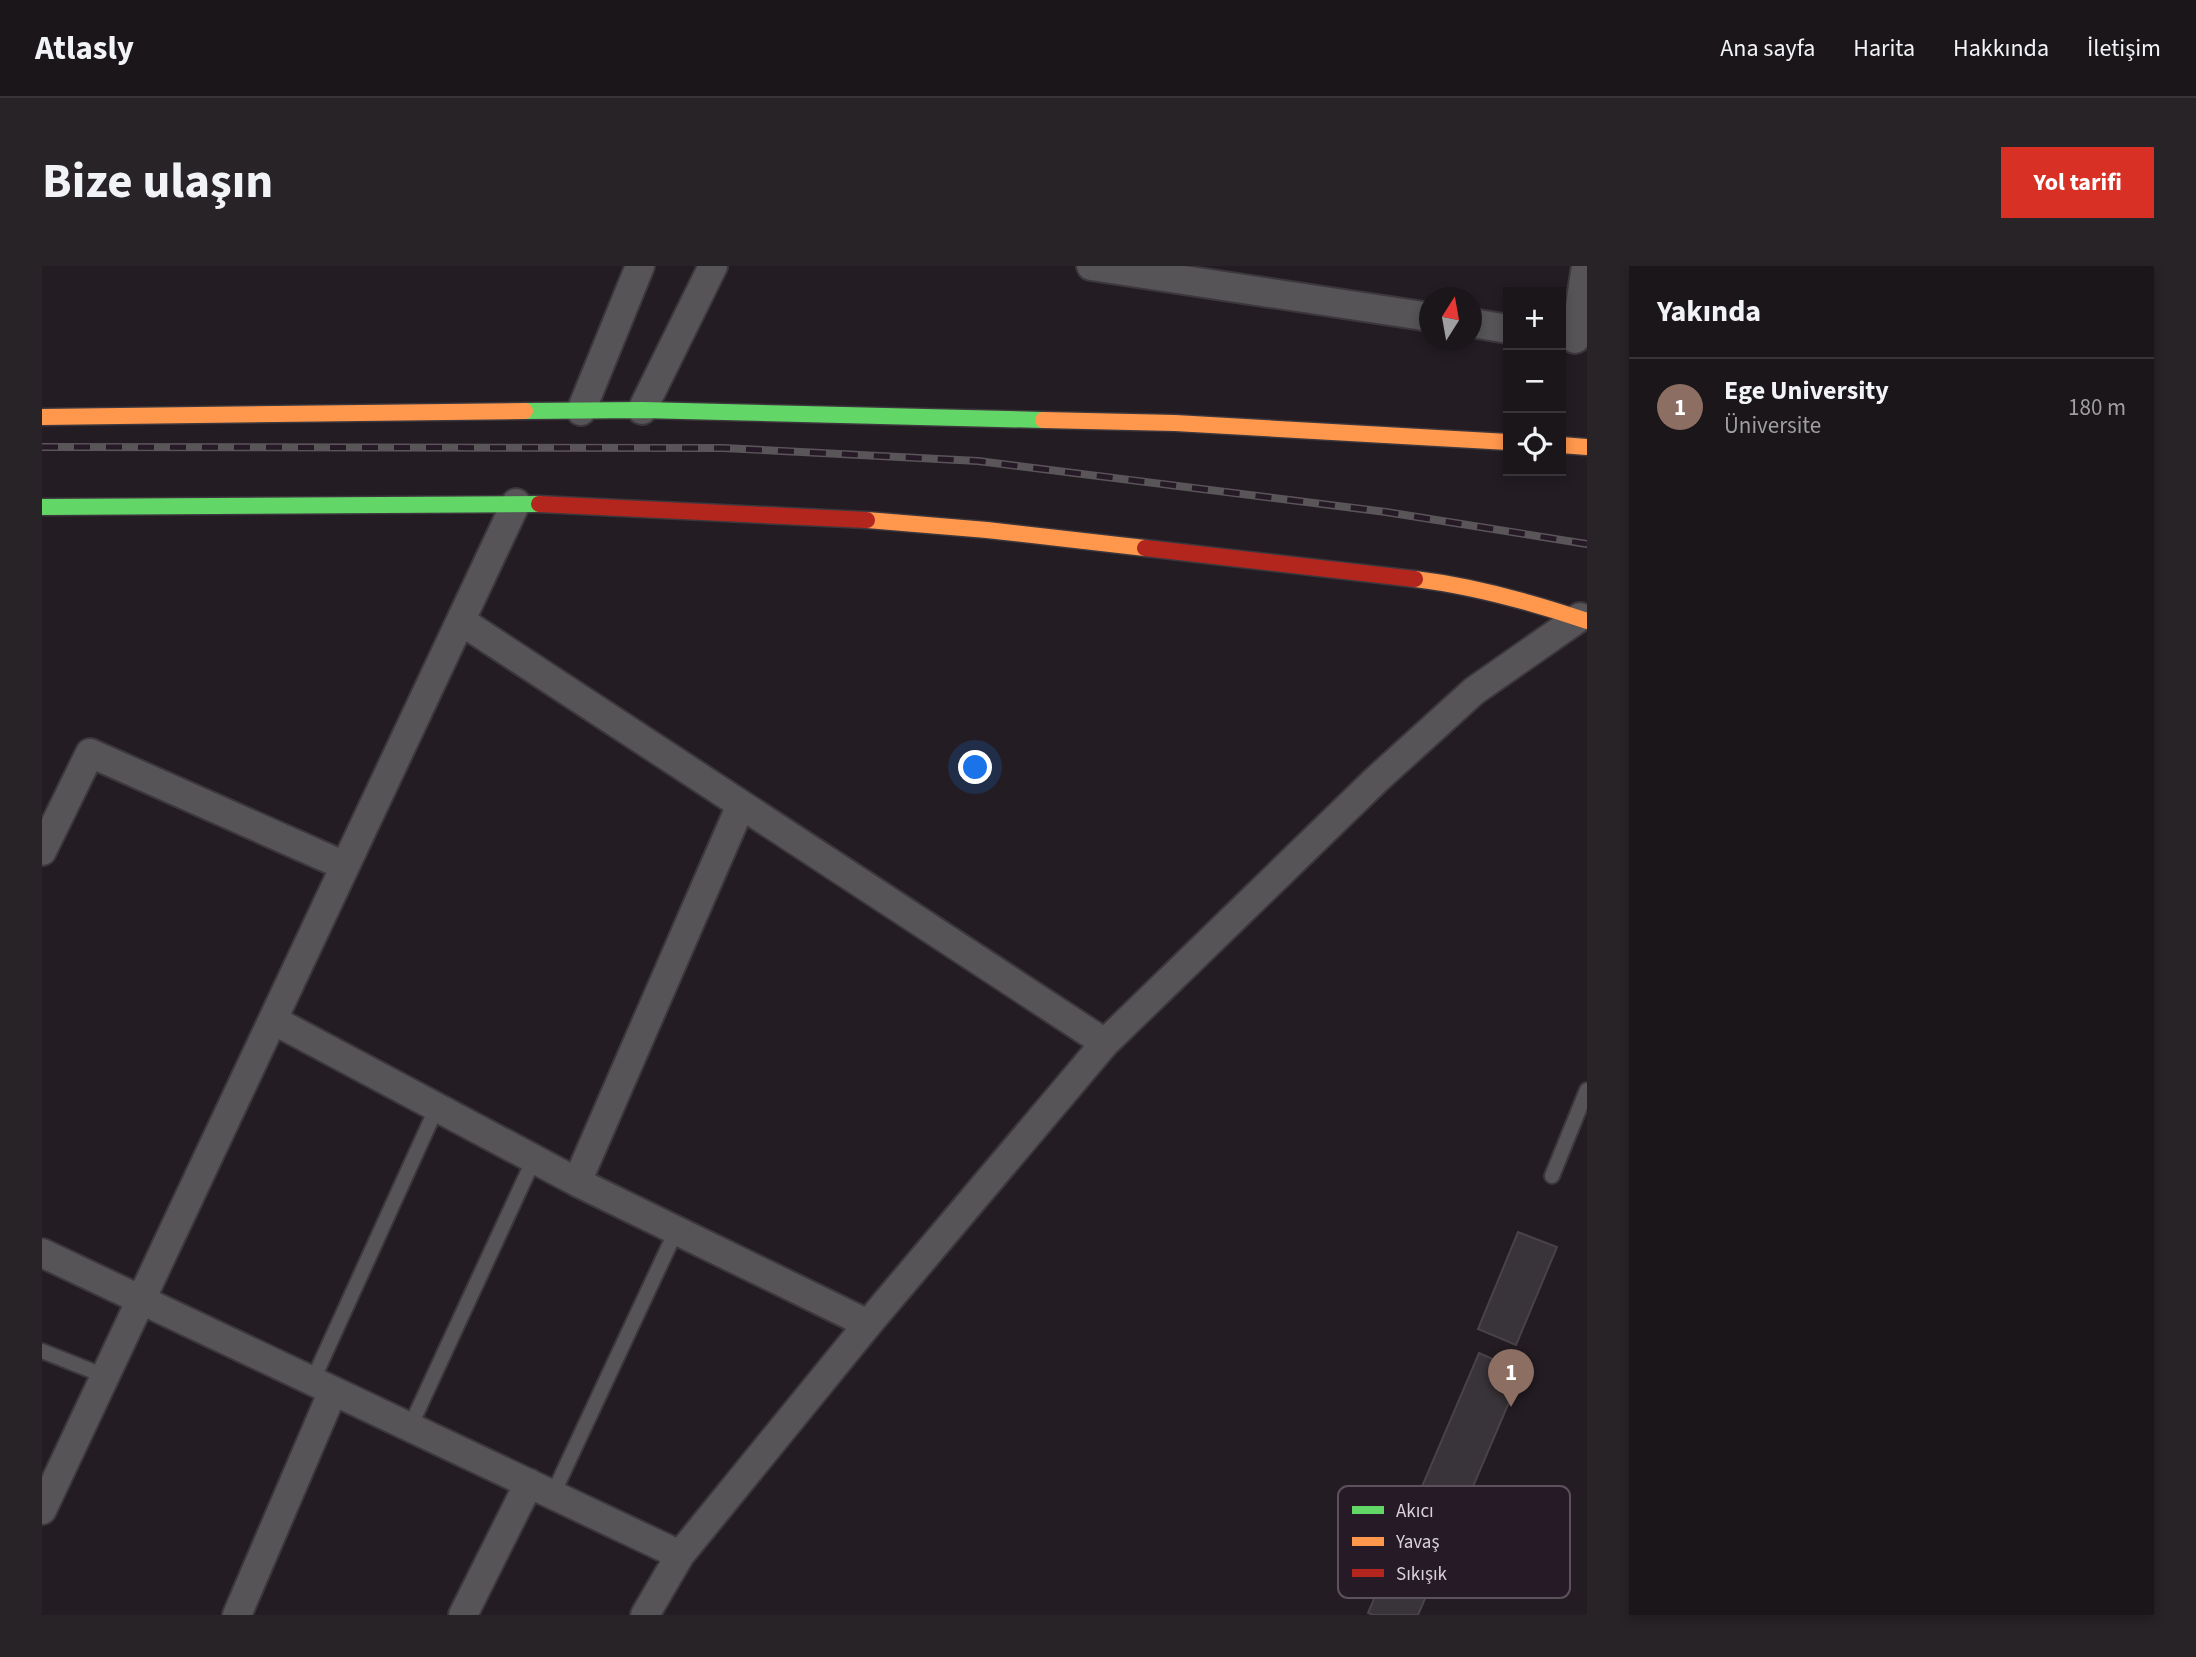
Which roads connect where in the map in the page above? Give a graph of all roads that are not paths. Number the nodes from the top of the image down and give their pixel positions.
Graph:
1 (640, 266) edge
2 (713, 266) edge
3 (1091, 266) edge
4 (1586, 266) edge
5 (1419, 315) edge
6 (1482, 324) edge
7 (1503, 327) edge
8 (1574, 339) edge
9 (642, 410) junction
10 (580, 411) junction
11 (42, 417) edge
12 (1503, 442) edge
13 (1566, 445) edge
14 (1587, 446) edge
15 (516, 503) junction
16 (42, 507) edge
17 (1585, 615) edge
18 (461, 621) junction
19 (741, 805) junction
20 (42, 851) edge
21 (345, 866) junction
22 (273, 1020) junction
23 (1105, 1043) junction
24 (1587, 1090) edge
25 (437, 1107) junction
26 (534, 1159) junction
27 (1552, 1176) dead end
28 (578, 1181) junction
29 (676, 1231) junction
30 (42, 1253) edge
31 (140, 1301) junction
32 (868, 1324) junction
33 (42, 1351) edge
34 (105, 1376) junction
35 (323, 1387) junction
36 (410, 1427) junction
37 (541, 1489) junction
38 (42, 1510) edge
39 (680, 1555) junction
40 (237, 1615) edge
41 (463, 1615) edge
42 (645, 1615) edge

1 - 10 street
2 - 9 street
3 - 5 street
4 - 8 street
6 - 7 street
9 - 10 street
9 - 12 street
10 - 11 street
13 - 14 street
15 - 16 street
15 - 17 street
15 - 18 street
17 - 23 street
18 - 19 street
18 - 21 street
19 - 23 street
19 - 28 street
20 - 21 street
21 - 22 street
22 - 25 street
22 - 31 street
23 - 32 street
24 - 27 lane
25 - 26 street
25 - 35 lane
26 - 28 street
26 - 36 lane
28 - 29 street
29 - 32 street
29 - 37 lane
30 - 31 street
31 - 34 street
31 - 35 street
32 - 39 street
33 - 34 lane
34 - 38 street
35 - 36 street
35 - 40 street
36 - 37 street
37 - 39 street
37 - 41 street
39 - 42 street

